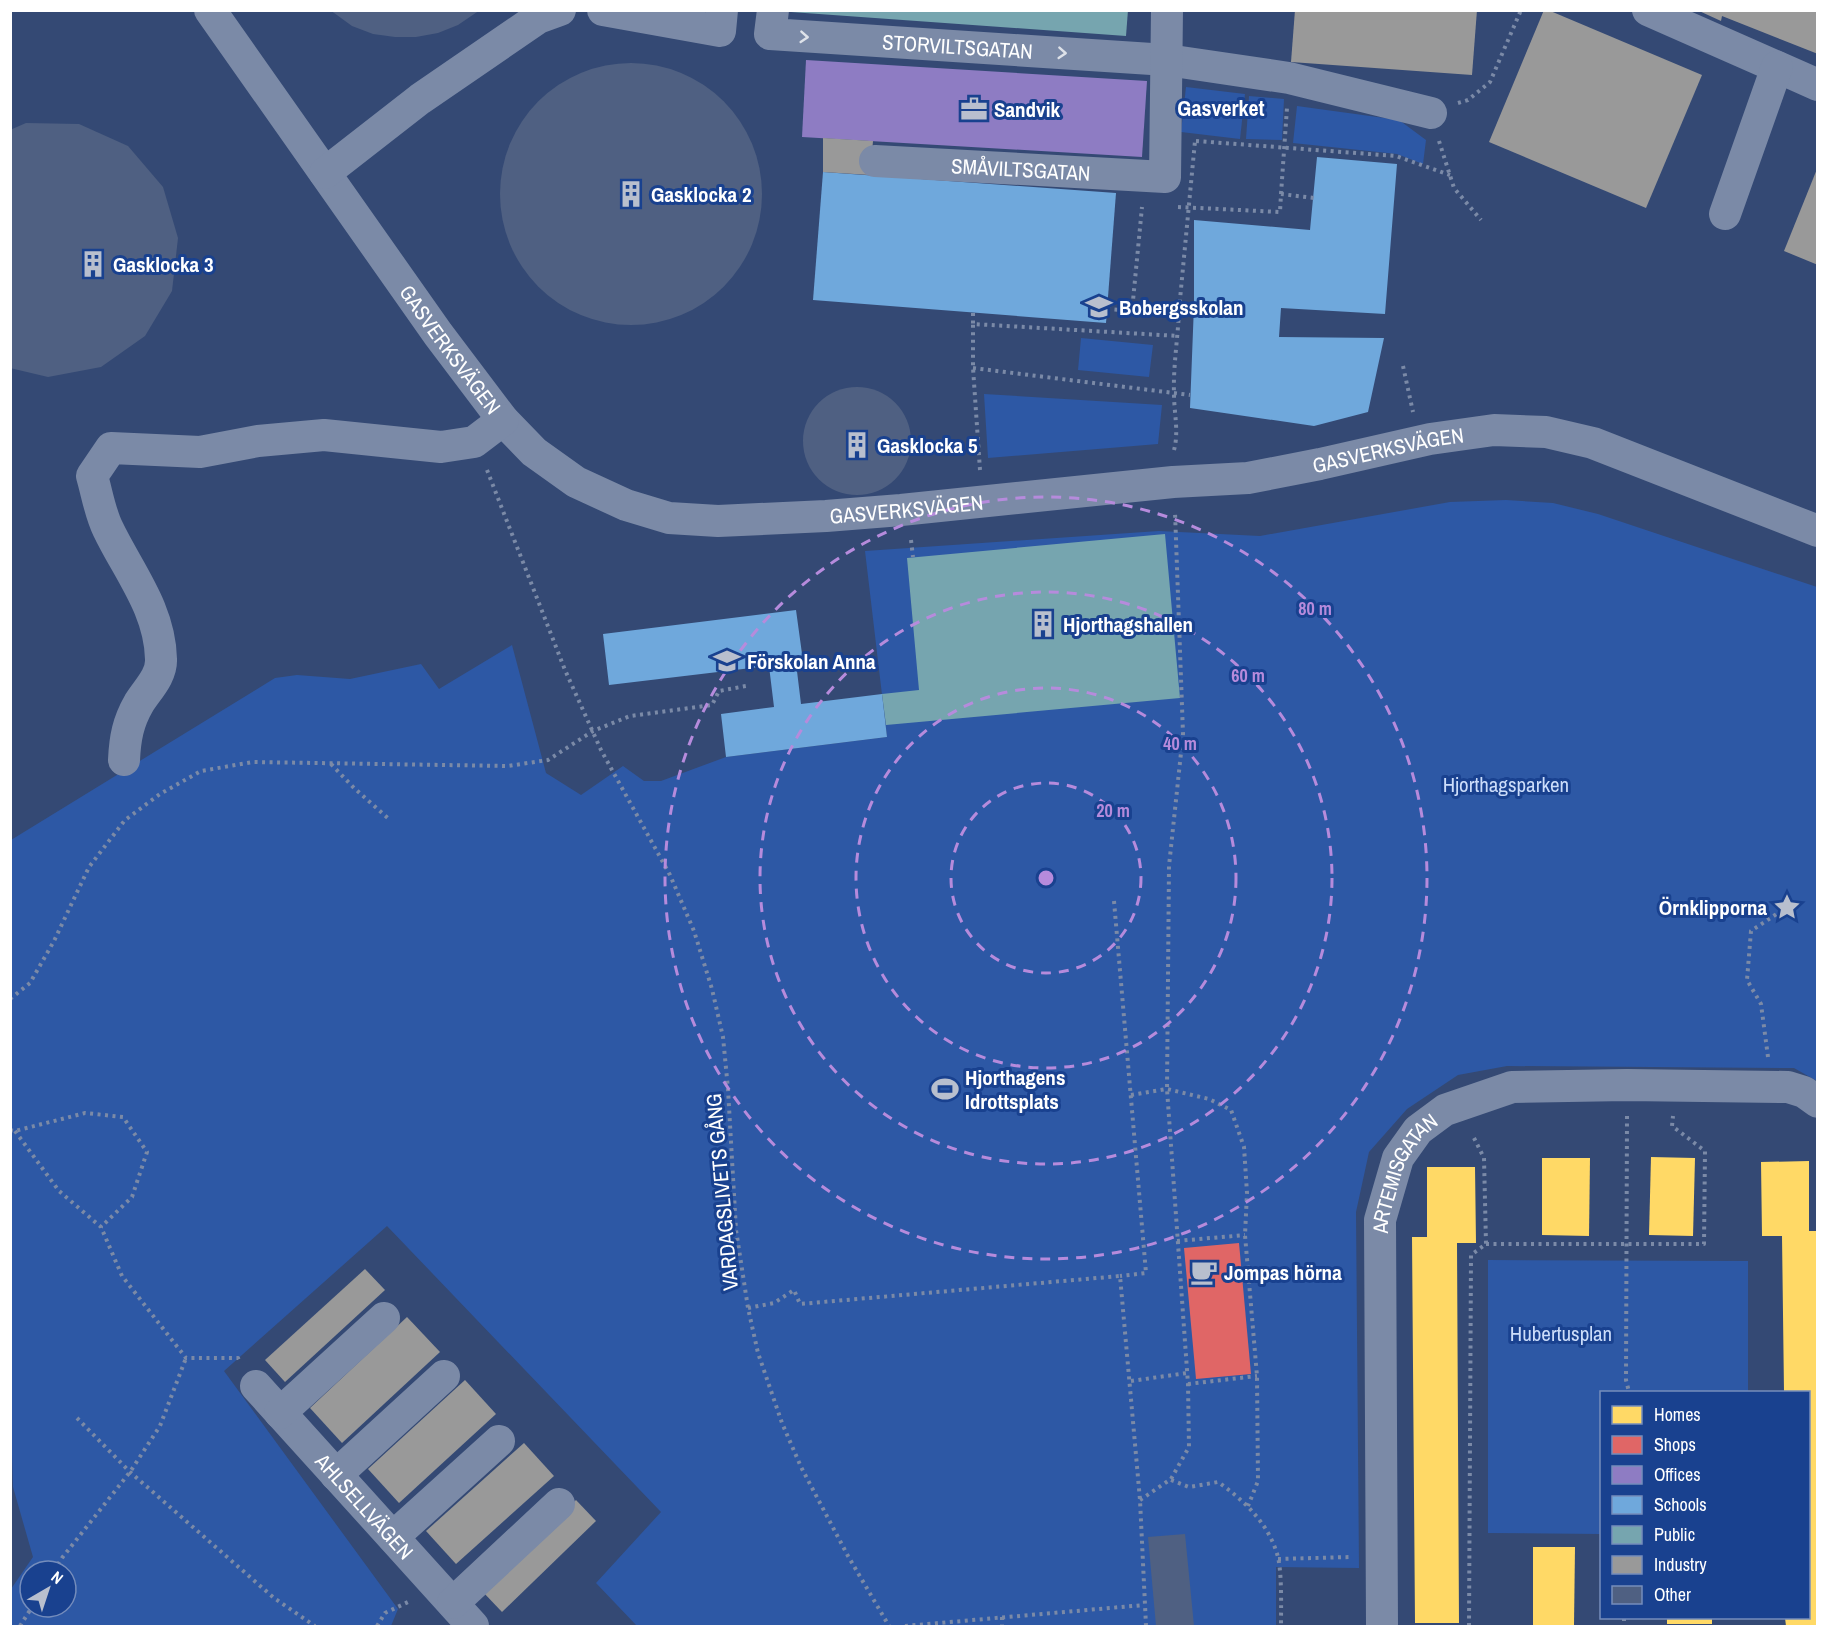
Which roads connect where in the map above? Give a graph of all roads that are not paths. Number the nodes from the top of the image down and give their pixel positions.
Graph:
1 (210, 10) edge
2 (560, 10) edge
3 (603, 10) edge
4 (773, 10) edge
5 (1167, 10) edge
6 (1648, 10) edge
7 (721, 21) edge
8 (1167, 60) junction
9 (1777, 67) junction
10 (1818, 85) edge
11 (1431, 113) road end
12 (875, 161) dead end
13 (325, 173) junction
14 (1725, 214) dead end
15 (503, 420) junction
16 (1818, 531) edge
17 (124, 760) dead end
18 (1818, 1102) edge
19 (384, 1318) dead end
20 (444, 1376) dead end
21 (256, 1386) road end
22 (280, 1413) junction
23 (499, 1441) dead end
24 (336, 1475) junction
25 (559, 1504) dead end
26 (393, 1537) junction
27 (446, 1596) junction
28 (473, 1626) edge
29 (1382, 1626) edge

1 - 13 street, GASVERKSVÄGEN
2 - 13 street
3 - 7 street
4 -> 8 street, STORVILTSGATAN
5 - 8 street
6 - 9 street
8 - 11 street
8 - 12 street, SMÅVILTSGATAN
9 - 10 street
9 - 14 street
13 - 15 street, GASVERKSVÄGEN
15 - 16 street, GASVERKSVÄGEN
15 - 17 street
18 - 29 street, ARTEMISGATAN
19 - 22 street
20 - 24 street
21 - 22 street, AHLSELLVÄGEN
22 - 24 street, AHLSELLVÄGEN
23 - 26 street
24 - 26 street, AHLSELLVÄGEN
25 - 27 street
26 - 27 street, AHLSELLVÄGEN
27 - 28 street, AHLSELLVÄGEN

